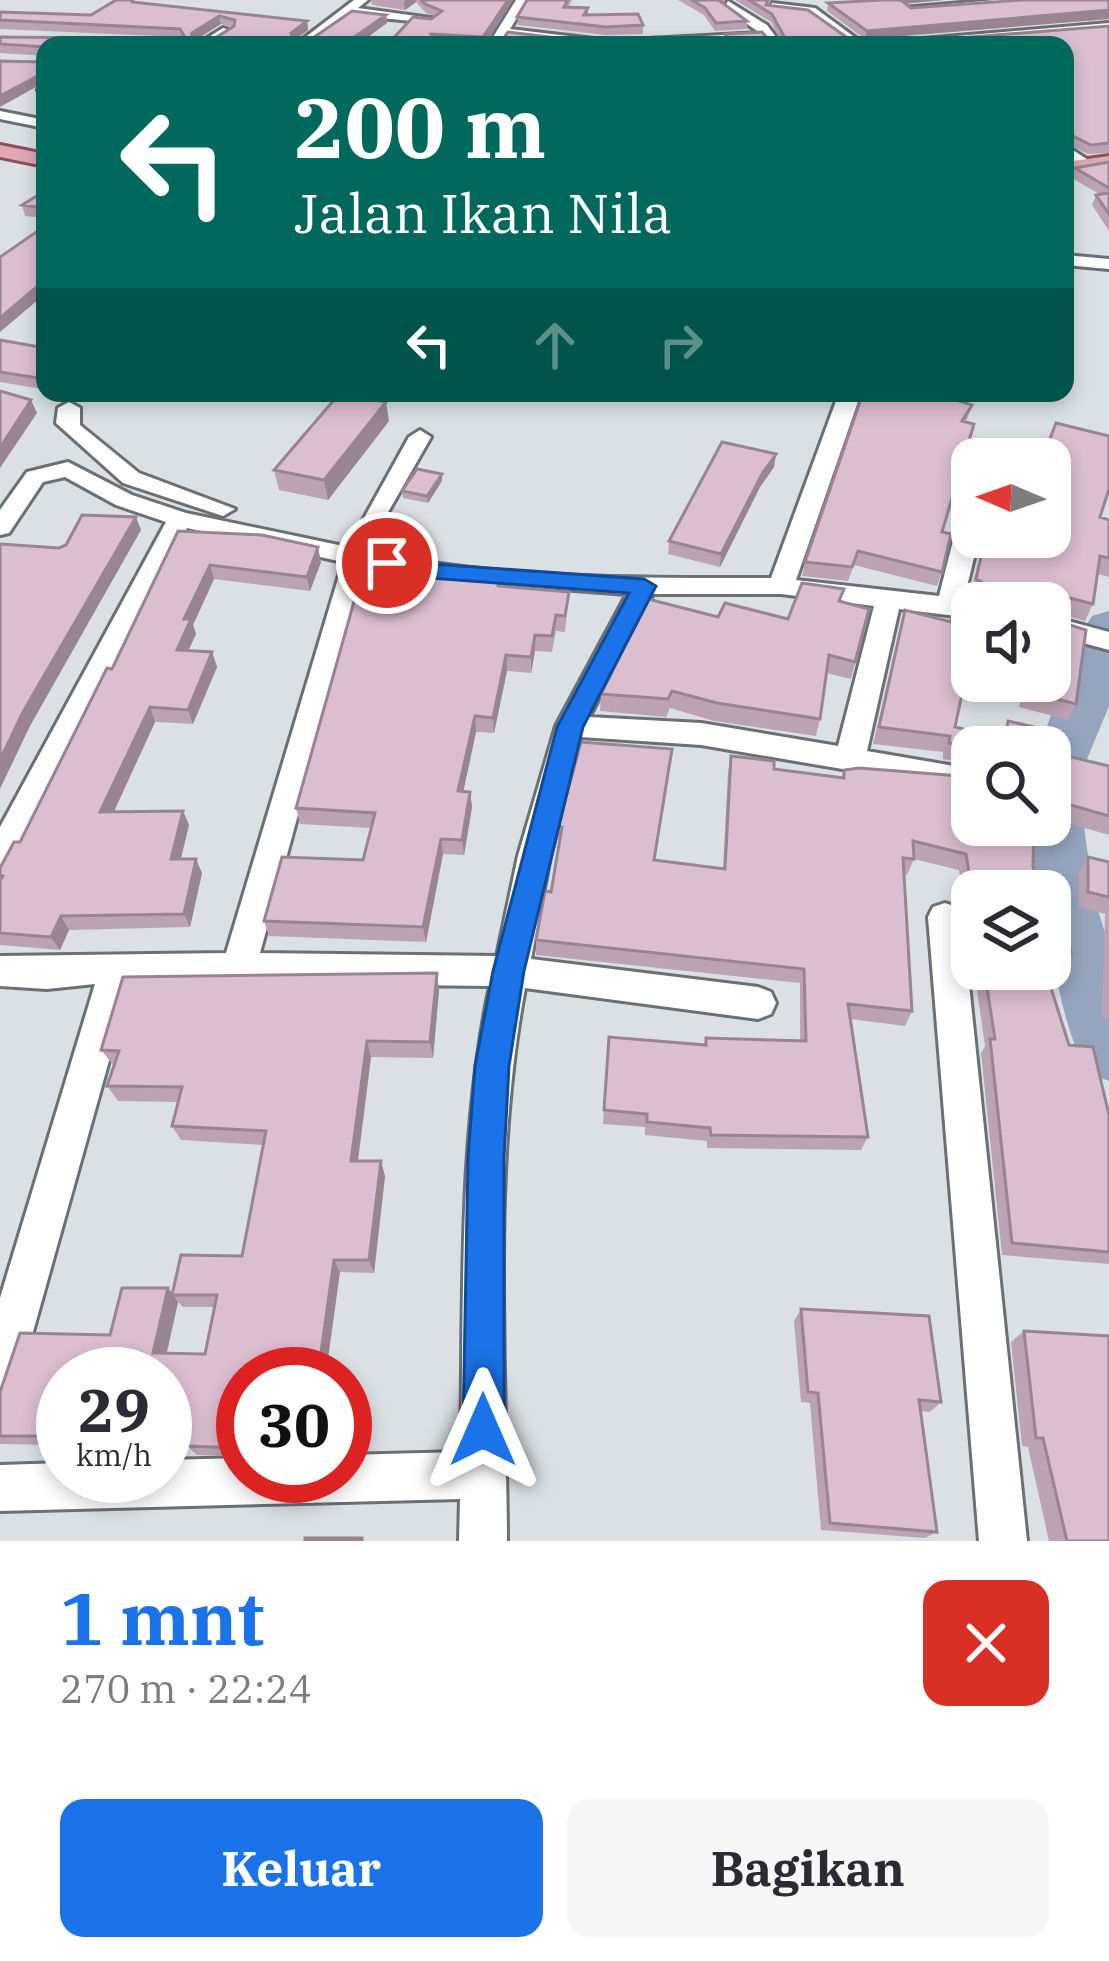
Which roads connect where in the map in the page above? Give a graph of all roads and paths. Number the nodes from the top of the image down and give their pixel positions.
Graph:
1 (362, 0) edge
2 (522, 0) edge
3 (1065, 0) edge
4 (905, 4) edge
5 (728, 5) edge
6 (772, 7) edge
7 (350, 10) junction
8 (432, 20) edge
9 (1109, 27) edge
10 (1090, 28) junction
11 (885, 30) edge
12 (226, 31) edge
13 (217, 36) edge
14 (314, 36) edge
15 (500, 36) edge
16 (769, 36) edge
17 (846, 36) edge
18 (893, 36) edge
19 (947, 36) edge
20 (978, 36) edge
21 (1074, 44) edge
22 (0, 115) edge
23 (36, 122) edge
24 (0, 151) edge
25 (36, 158) edge
26 (1074, 261) edge
27 (1109, 264) edge
28 (847, 402) edge
29 (69, 408) dead end
30 (420, 437) dead end
31 (180, 519) junction
32 (0, 528) edge
33 (287, 538) junction
34 (357, 556) junction
35 (644, 586) junction
36 (781, 586) junction
37 (889, 598) junction
38 (951, 606) edge
39 (570, 727) junction
40 (850, 759) junction
41 (951, 776) edge
42 (0, 857) edge
43 (946, 917) dead end
44 (118, 967) junction
45 (239, 968) junction
46 (0, 971) edge
47 (508, 971) junction
48 (758, 1003) dead end
49 (0, 1371) edge
50 (483, 1475) junction
51 (0, 1488) edge
52 (483, 1541) edge
53 (1004, 1541) edge

1 - 7 street
2 - 15 street
3 - 4 street
4 - 19 street
5 - 16 street
6 - 17 street
7 - 8 street
7 - 14 street
9 - 10 street
10 - 20 street
10 - 21 street
11 - 18 street
12 - 13 street
22 - 23 street
24 - 25 main road
26 - 27 street
28 - 36 street
29 - 33 street
30 - 34 street
31 - 32 street
31 - 33 street
31 - 42 street
33 - 34 street
34 - 35 street
34 - 45 street
35 - 36 street
35 - 39 street
36 - 37 street
37 - 38 street
37 - 40 street
39 - 40 street
39 - 47 street
40 - 41 street
43 - 53 street
44 - 45 street
44 - 46 street
44 - 49 street
45 - 47 street
47 - 48 street
47 - 50 street
50 - 51 street
50 - 52 street

